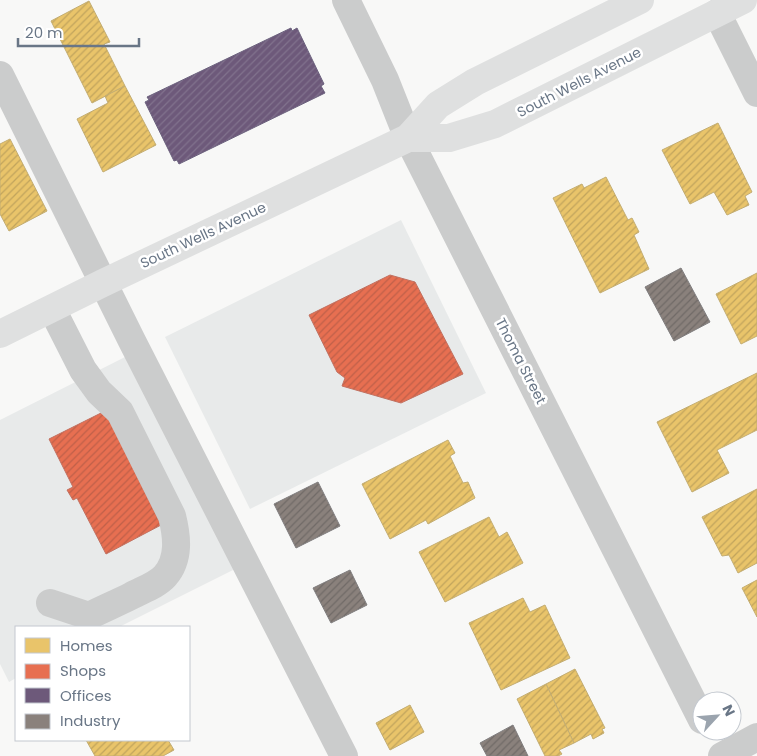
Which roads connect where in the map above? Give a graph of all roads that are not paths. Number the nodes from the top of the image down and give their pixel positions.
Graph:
1 (346, 0) edge
2 (640, 0) edge
3 (743, 0) edge
4 (717, 13) junction
5 (0, 74) edge
6 (757, 93) edge
7 (408, 138) junction
8 (103, 283) junction
9 (52, 309) junction
10 (0, 334) edge
11 (50, 603) dead end
12 (692, 700) edge
13 (757, 737) edge
14 (713, 741) edge
15 (344, 756) edge
16 (721, 756) edge

1 - 7 street, Thoma Street
2 - 7 main road, South Wells Avenue
3 - 4 main road, South Wells Avenue
4 - 6 street
4 - 7 main road, South Wells Avenue
5 - 8 street
7 - 8 main road, South Wells Avenue
7 - 12 street, Thoma Street
8 - 9 main road, South Wells Avenue
8 - 15 street
9 - 10 main road, South Wells Avenue
9 - 11 street
13 - 16 street
14 - 16 street

